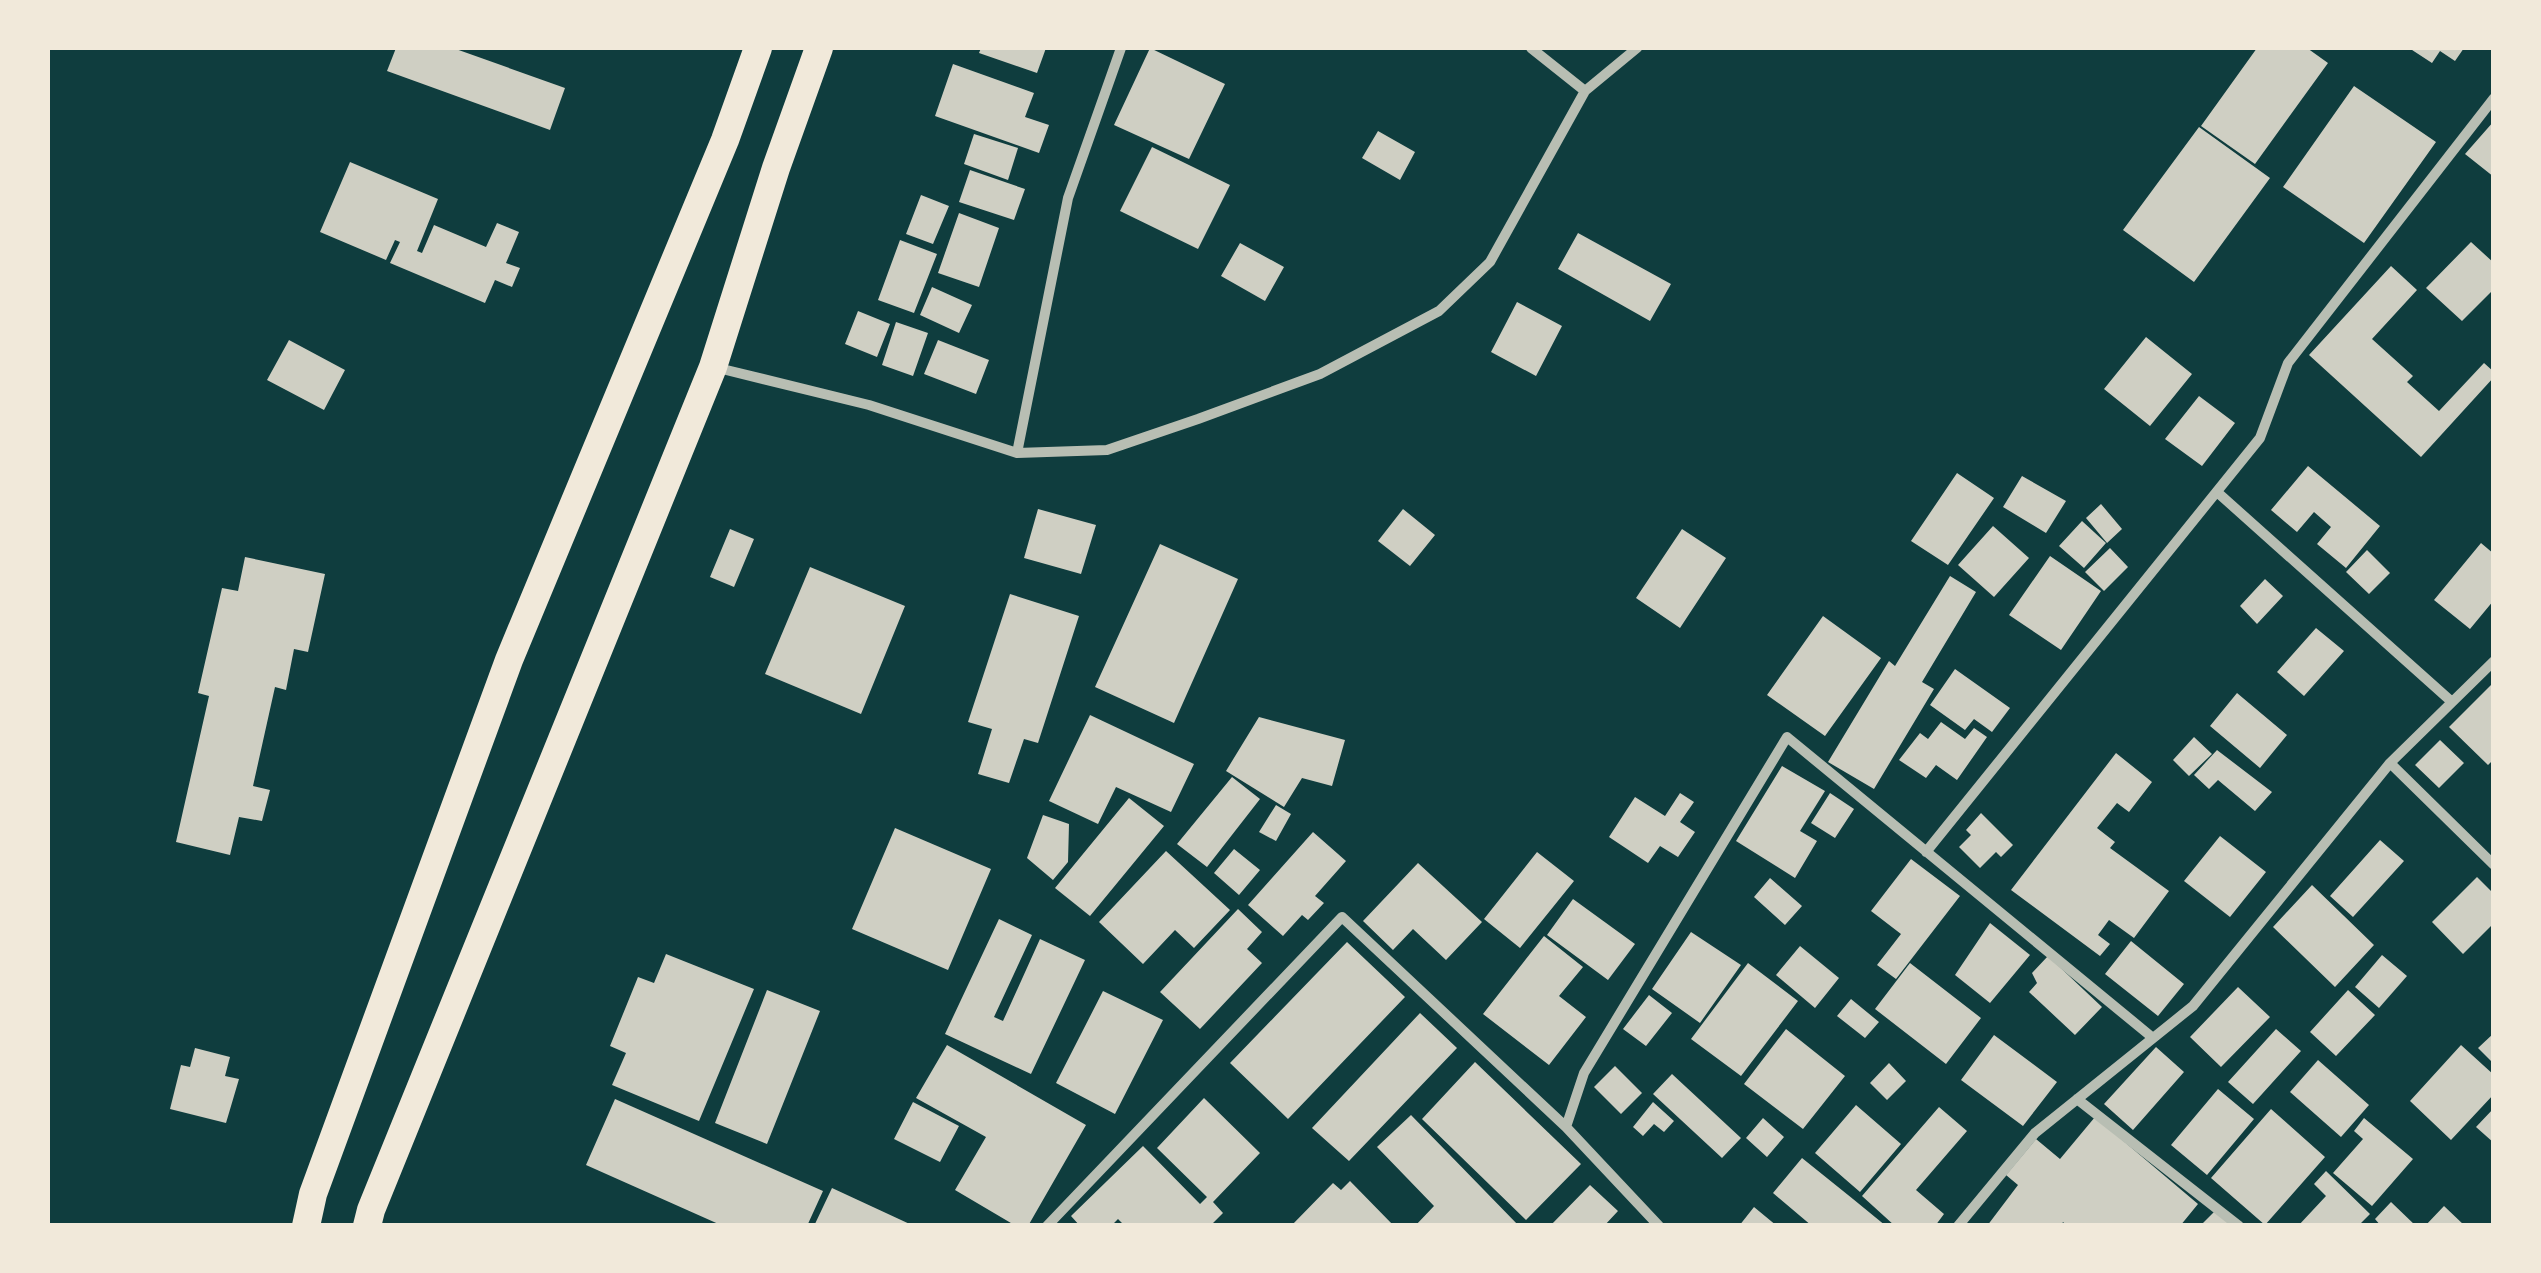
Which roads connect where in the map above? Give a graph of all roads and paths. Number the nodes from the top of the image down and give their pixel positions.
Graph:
1 (758, 48) edge
2 (820, 48) edge
3 (1121, 48) edge
4 (1531, 48) edge
5 (1637, 48) edge
6 (1584, 91) junction
7 (2494, 98) edge
8 (713, 367) junction
9 (1018, 452) junction
10 (2217, 492) junction
11 (2494, 660) edge
12 (2452, 702) junction
13 (2390, 763) junction
14 (1926, 852) junction
15 (2494, 865) edge
16 (2153, 1038) junction
17 (2077, 1100) junction
18 (1566, 1127) junction
19 (306, 1226) edge
20 (368, 1226) edge
21 (1047, 1226) edge
22 (1659, 1226) edge
23 (1958, 1226) edge
24 (2239, 1226) edge

1 - 19 highway
2 - 8 highway
3 - 9 street
4 - 6 street
5 - 6 street
6 - 9 street
7 - 10 street
8 - 9 street
8 - 20 highway
10 - 12 street
10 - 14 street
11 - 12 street
12 - 13 street
13 - 15 street
13 - 16 street
14 - 16 street
14 - 18 street
16 - 17 street
17 - 23 street
17 - 24 street
18 - 21 street
18 - 22 street

